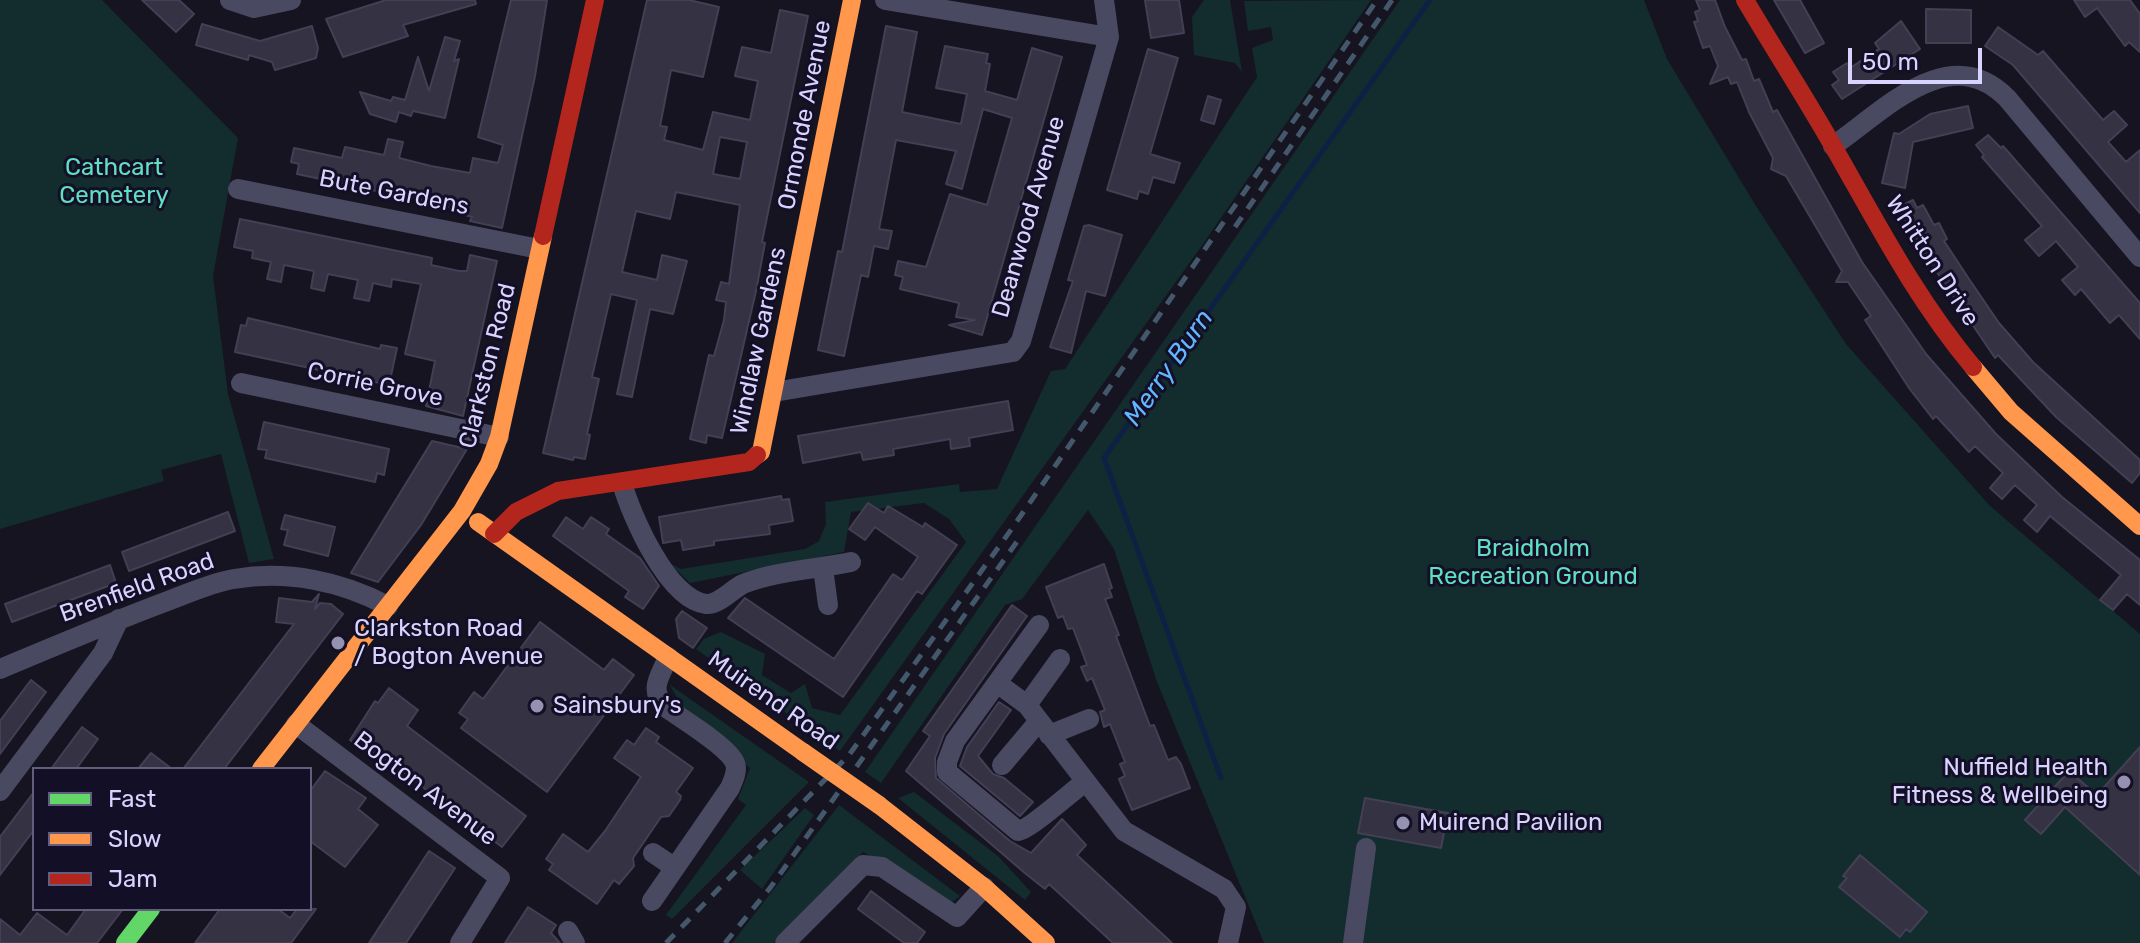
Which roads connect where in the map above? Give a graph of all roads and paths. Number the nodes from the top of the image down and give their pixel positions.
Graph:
1 (230, 0) edge
2 (291, 0) edge
3 (595, 0) edge
4 (852, 0) edge
5 (885, 0) edge
6 (1104, 0) edge
7 (1745, 0) edge
8 (1109, 37) junction
9 (1833, 146) junction
10 (238, 189) dead end
11 (805, 240) joint
12 (539, 249) junction
13 (2140, 257) edge
14 (241, 383) dead end
15 (774, 392) junction
16 (499, 437) junction
17 (622, 483) junction
18 (462, 511) junction
19 (2140, 526) edge
20 (494, 534) junction
21 (851, 562) dead end
22 (823, 568) junction
23 (828, 605) dead end
24 (388, 606) junction
25 (119, 619) junction
26 (1039, 625) dead end
27 (668, 657) junction
28 (1060, 659) dead end
29 (0, 669) edge
30 (997, 683) junction
31 (1089, 719) dead end
32 (1038, 720) junction
33 (296, 724) junction
34 (1002, 765) dead end
35 (263, 767) edge
36 (1085, 782) junction
37 (0, 791) edge
38 (1366, 848) dead end
39 (653, 853) dead end
40 (674, 867) junction
41 (984, 887) junction
42 (652, 901) dead end
43 (149, 911) edge
44 (125, 943) edge
45 (460, 943) edge
46 (785, 943) edge
47 (1046, 943) edge
48 (1228, 943) edge
49 (1353, 943) edge

1 - 2 street
3 - 12 street, Clarkston Road
4 - 11 street, Ormonde Avenue
5 - 8 street
6 - 8 street, Deanwood Avenue
7 - 9 street, Whitton Drive
8 - 15 street, Deanwood Avenue
9 - 13 street
9 - 19 street, Whitton Drive
10 - 12 street, Bute Gardens
11 - 15 street, Windlaw Gardens
12 - 16 street, Clarkston Road
14 - 16 street, Corrie Grove
15 - 17 street, Windlaw Gardens
16 - 18 street, Clarkston Road
17 - 20 street, Windlaw Gardens
17 - 22 street
18 - 20 street, Muirend Road
18 - 24 street, Clarkston Road
20 - 27 street, Muirend Road
21 - 22 street
22 - 23 street
24 - 25 street, Brenfield Road
24 - 33 street, Clarkston Road
25 - 29 street, Brenfield Road
25 - 37 street
26 - 30 street
27 - 40 street
27 - 41 street, Muirend Road, bridge
28 - 32 street
30 - 32 street
30 - 36 street
31 - 32 street
32 - 34 street
32 - 36 street
33 - 35 street, Clarkston Road
33 - 45 street, Bogton Avenue
36 - 48 street
38 - 49 street
39 - 40 street
40 - 42 street
41 - 46 street
41 - 47 street, Muirend Road
43 - 44 street

